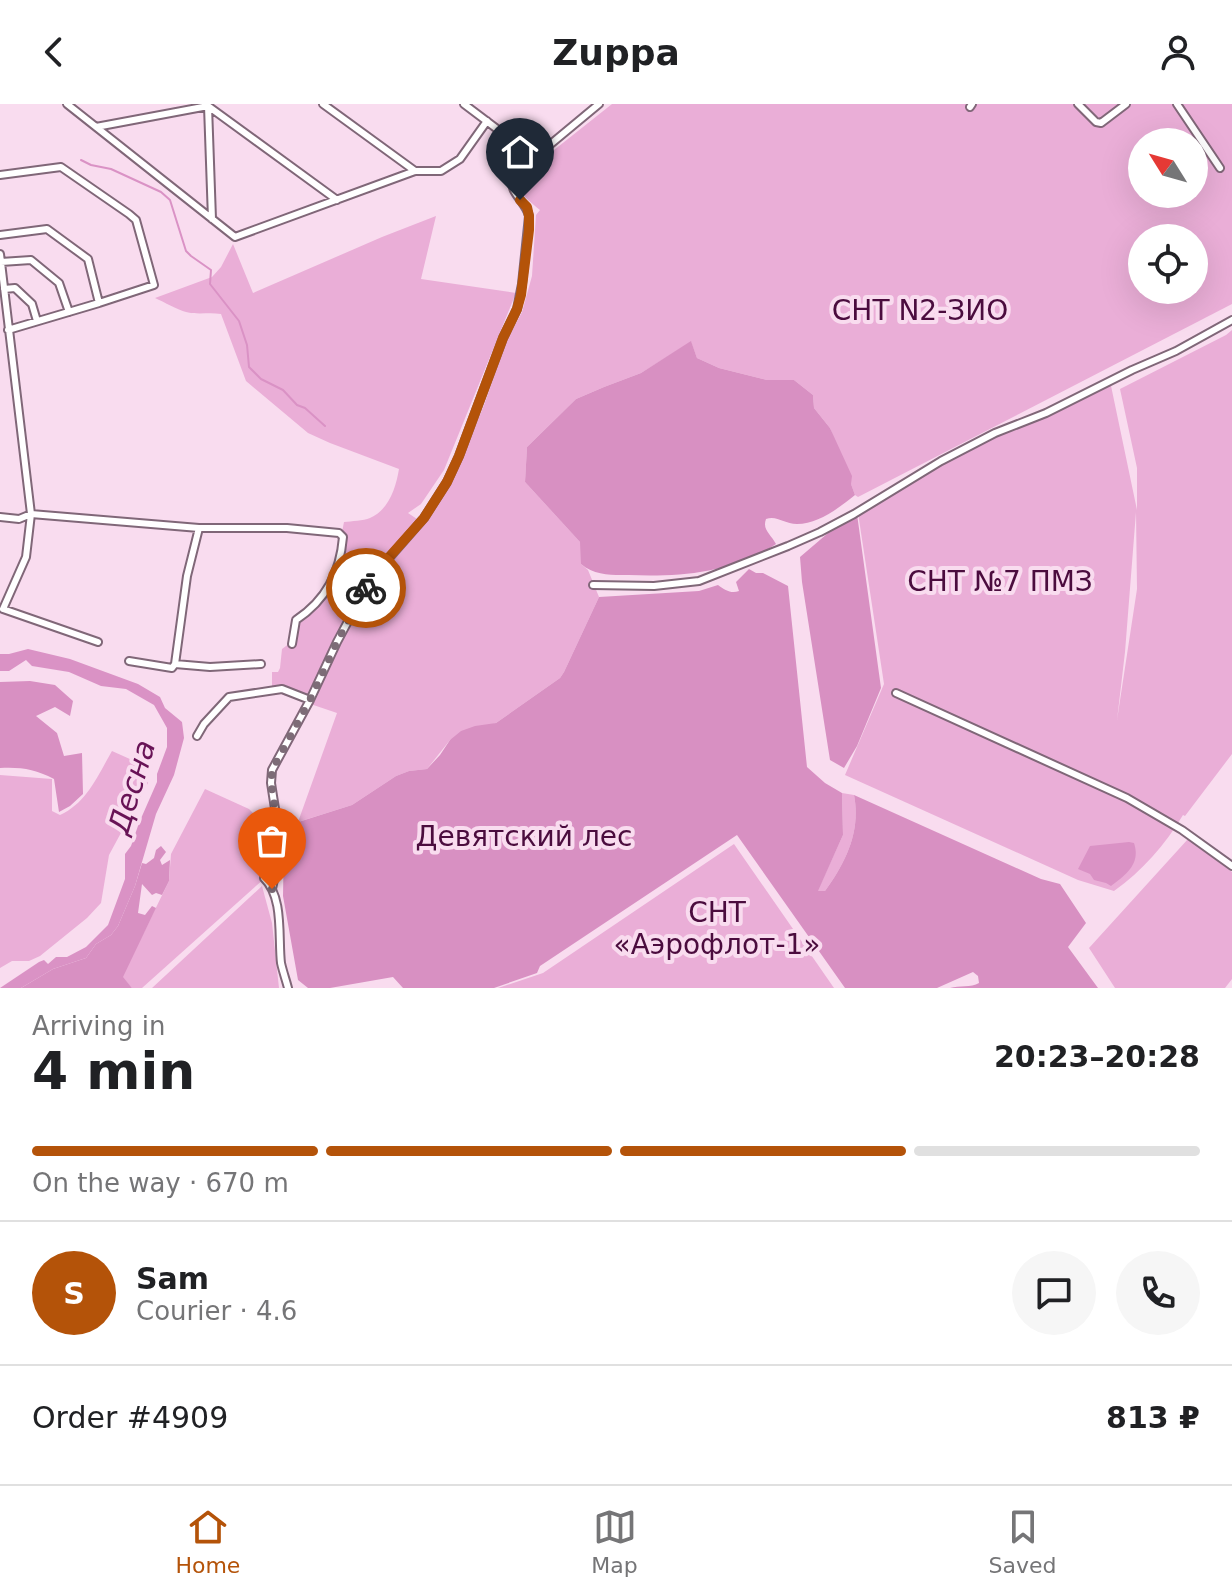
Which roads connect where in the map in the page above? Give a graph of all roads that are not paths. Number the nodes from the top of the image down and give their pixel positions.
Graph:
1 (67, 104) edge
2 (323, 104) edge
3 (464, 104) edge
4 (599, 104) edge
5 (1078, 104) edge
6 (1126, 104) edge
7 (1177, 104) edge
8 (208, 105) edge
9 (487, 121) junction
10 (96, 127) junction
11 (534, 157) junction
12 (1220, 168) dead end
13 (415, 171) junction
14 (0, 175) edge
15 (337, 200) junction
16 (212, 219) junction
17 (0, 235) edge
18 (0, 254) edge
19 (1, 262) edge
20 (4, 289) junction
21 (99, 303) junction
22 (69, 312) junction
23 (1232, 320) edge
24 (37, 321) junction
25 (8, 330) junction
26 (31, 514) junction
27 (0, 517) edge
28 (199, 528) junction
29 (593, 585) dead end
30 (2, 609) edge
31 (98, 642) dead end
32 (292, 644) dead end
33 (129, 661) dead end
34 (175, 664) junction
35 (261, 664) dead end
36 (896, 693) dead end
37 (310, 700) junction
38 (197, 736) dead end
39 (1232, 866) edge
40 (264, 878) dead end
41 (272, 889) junction
42 (288, 988) edge

1 - 10 street
2 - 13 street
3 - 9 street
4 - 11 street
5 - 6 street
7 - 12 street
8 - 10 street
8 - 15 street
8 - 16 street
9 - 11 street
9 - 13 street
10 - 16 street
11 - 37 street
13 - 15 street
14 - 21 street
15 - 16 street
17 - 21 street
18 - 19 street
19 - 20 street
19 - 22 street
20 - 24 street
20 - 25 street
21 - 22 street
22 - 24 street
23 - 29 street
24 - 25 street
25 - 26 street
26 - 27 street
26 - 28 street
26 - 30 street
28 - 32 street
28 - 34 street
30 - 31 street
33 - 34 street
34 - 35 street
36 - 39 street
37 - 38 street
37 - 41 street
40 - 41 street
41 - 42 street

